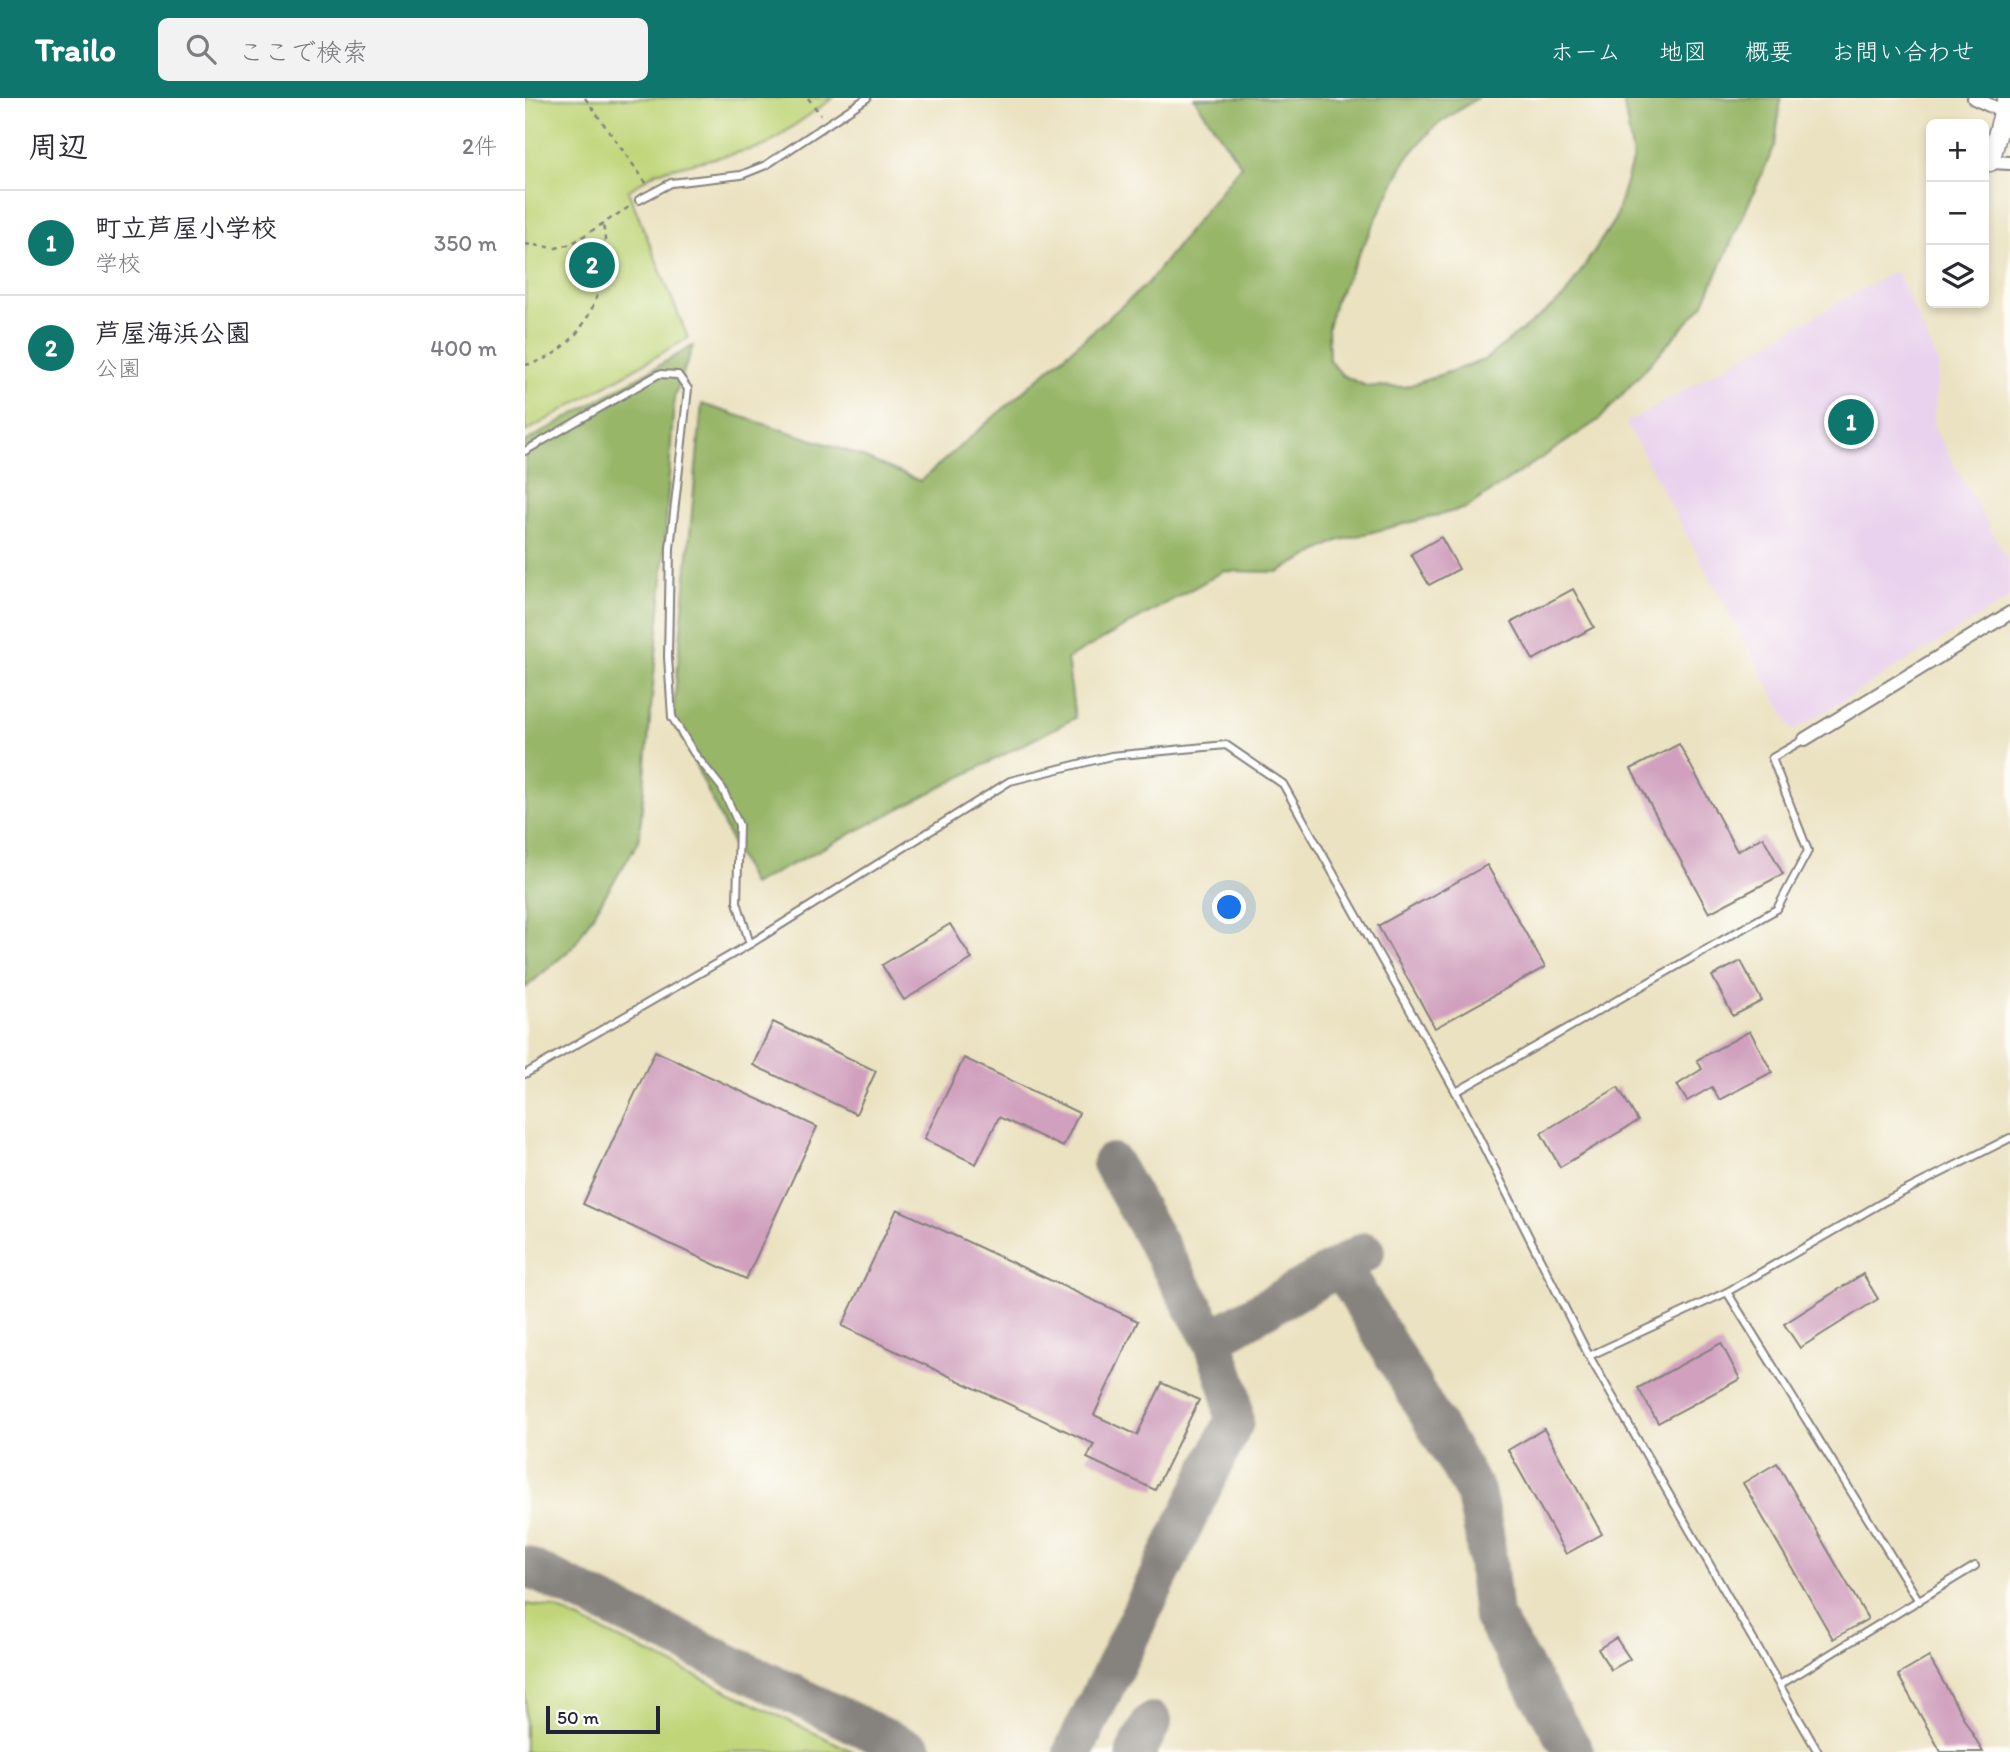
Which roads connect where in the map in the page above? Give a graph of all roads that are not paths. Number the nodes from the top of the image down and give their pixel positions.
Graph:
1 (867, 98) edge
2 (1974, 98) edge
3 (2004, 105) edge
4 (1990, 162) joint
5 (2010, 163) edge
6 (639, 200) road end
7 (525, 451) edge
8 (2010, 613) edge
9 (1805, 739) joint
10 (750, 944) junction
11 (525, 1074) edge
12 (1456, 1092) junction
13 (2010, 1138) edge
14 (1727, 1292) junction
15 (1589, 1356) junction
16 (1975, 1566) dead end
17 (1919, 1601) junction
18 (1781, 1684) junction
19 (1818, 1752) edge

1 - 6 lane
2 - 3 street
3 - 4 street
4 - 5 street
7 - 10 lane
8 - 9 street
9 - 12 lane
10 - 11 lane
10 - 12 lane
12 - 15 lane
13 - 14 lane
14 - 15 lane
14 - 17 lane
15 - 18 lane
16 - 17 lane
17 - 18 lane
18 - 19 lane

